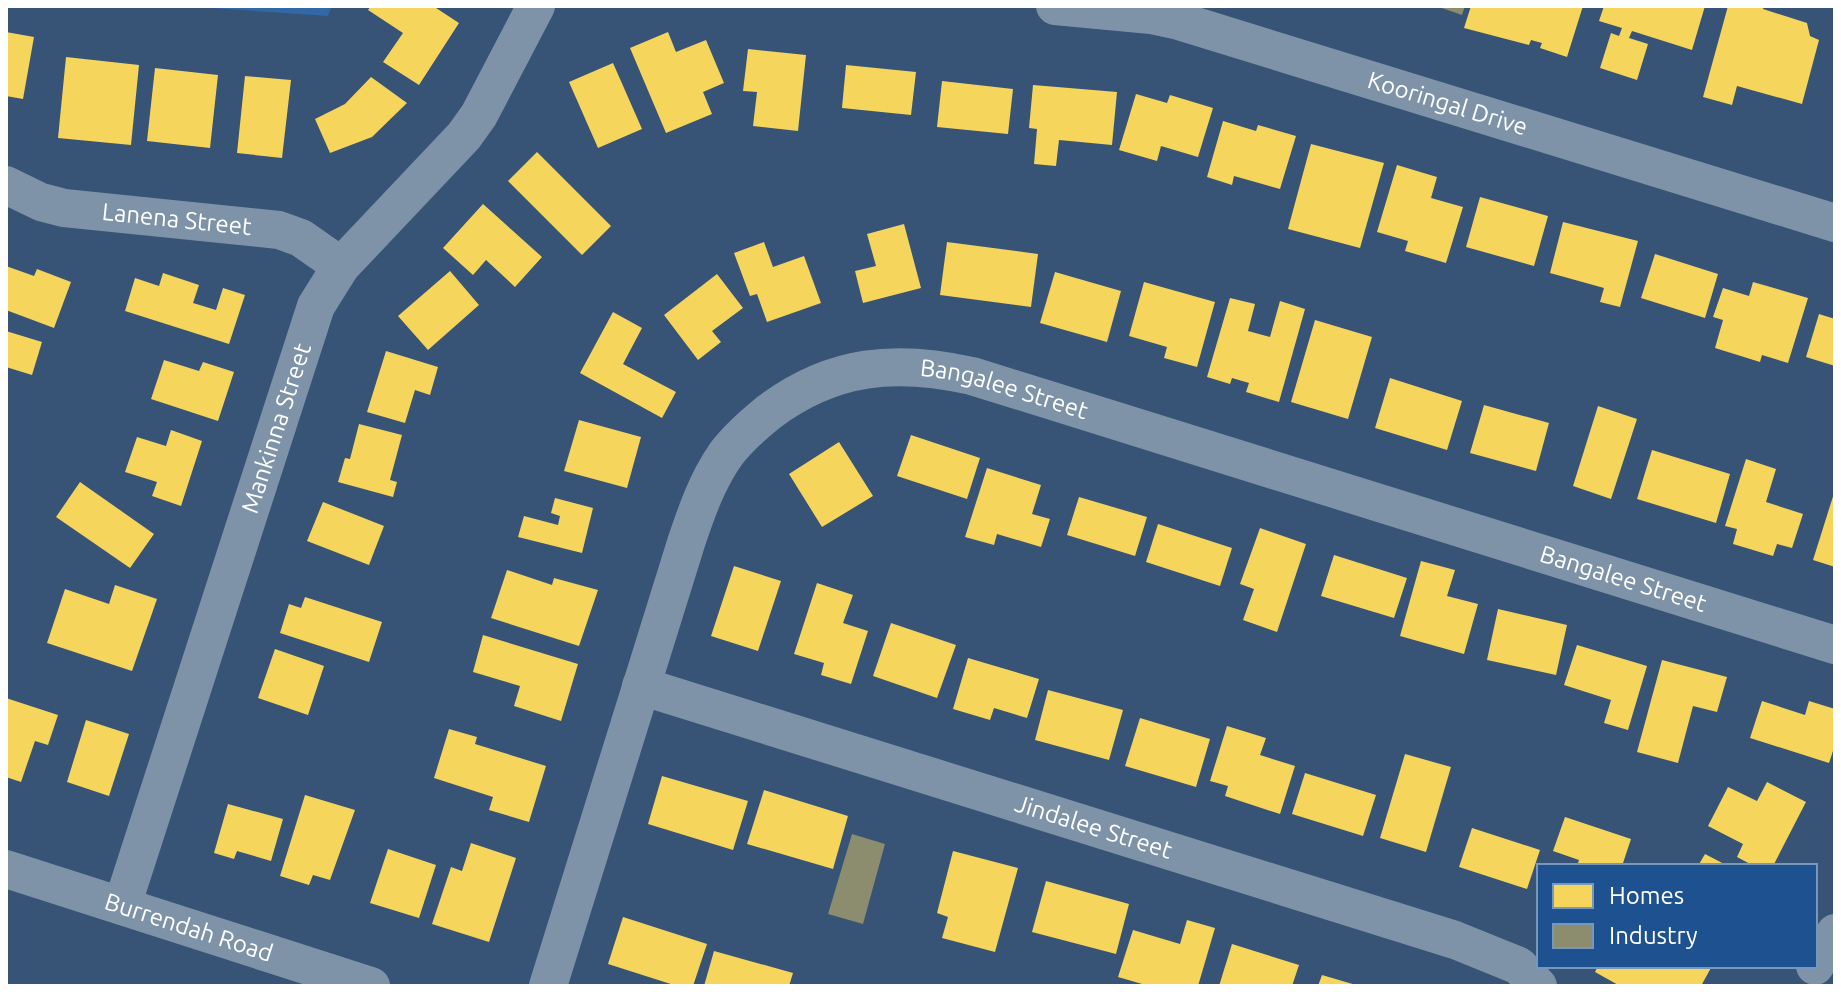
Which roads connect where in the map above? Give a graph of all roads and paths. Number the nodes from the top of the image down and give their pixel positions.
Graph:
1 (536, 6) edge
2 (1055, 6) edge
3 (6, 185) edge
4 (1835, 223) edge
5 (341, 266) junction
6 (1835, 645) edge
7 (641, 686) junction
8 (6, 869) edge
9 (122, 906) junction
10 (1835, 933) edge
11 (1817, 963) edge
12 (1814, 968) edge
13 (371, 986) edge
14 (548, 986) edge
15 (1538, 986) edge
16 (1800, 986) edge

1 - 5 street, Mankinna Street
2 - 4 street, Kooringal Drive
3 - 5 street, Lanena Street
5 - 9 street, Mankinna Street
6 - 7 street, Bangalee Street
7 - 14 street, Bangalee Street
7 - 15 street, Jindalee Street
8 - 9 street, Burrendah Road
9 - 13 street, Burrendah Road
10 - 11 street
12 - 16 street

